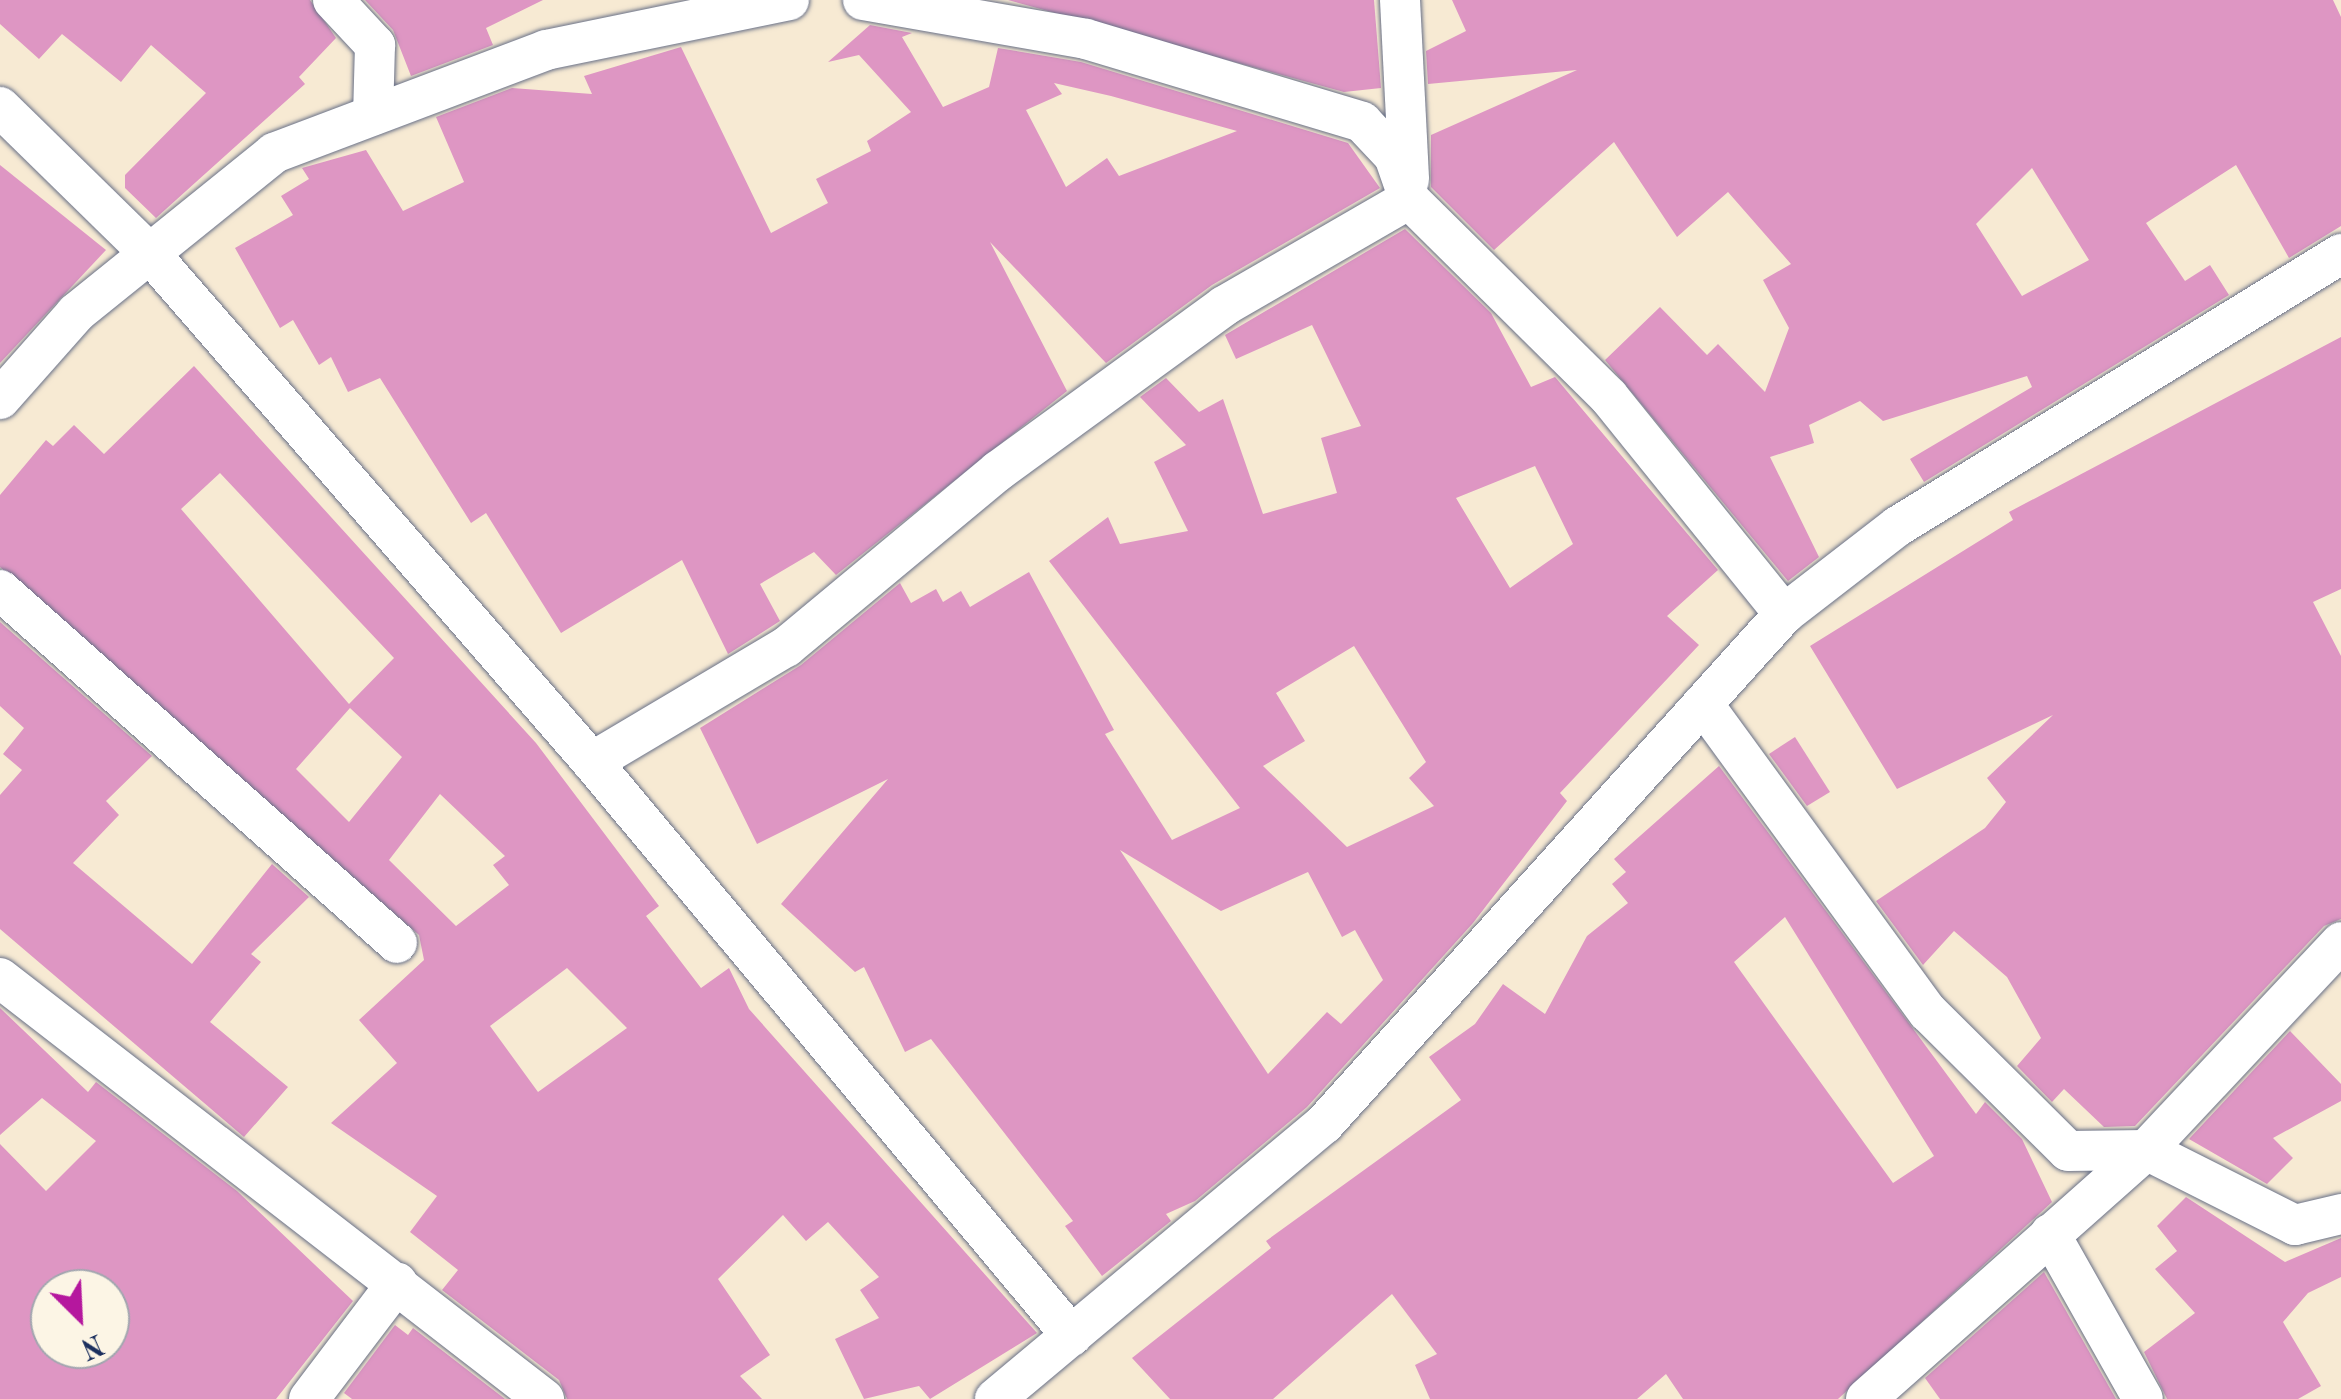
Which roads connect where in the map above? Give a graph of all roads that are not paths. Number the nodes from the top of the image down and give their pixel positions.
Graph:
1 (334, 0) edge
2 (789, 0) edge
3 (863, 0) edge
4 (1400, 0) edge
5 (0, 108) edge
6 (372, 115) junction
7 (1409, 198) junction
8 (2341, 254) edge
9 (152, 256) junction
10 (0, 399) edge
11 (0, 590) edge
12 (1784, 614) junction
13 (1704, 704) junction
14 (592, 762) junction
15 (2341, 942) edge
16 (397, 943) dead end
17 (0, 978) edge
18 (2146, 1150) junction
19 (2341, 1214) edge
20 (2050, 1234) junction
21 (397, 1284) junction
22 (1072, 1336) junction
23 (309, 1399) edge
24 (544, 1399) edge
25 (996, 1399) edge
26 (1866, 1399) edge
27 (2143, 1399) edge

1 - 6 street
2 - 6 street
3 - 7 street
4 - 7 street
5 - 9 street
6 - 9 street
7 - 12 street
7 - 14 street
8 - 12 street
9 - 10 street
9 - 14 street
11 - 16 street
12 - 13 street
13 - 18 street
13 - 22 street
14 - 22 street
15 - 18 street
17 - 21 street
18 - 19 street
18 - 20 street
20 - 26 street
20 - 27 street
21 - 23 street
21 - 24 street
22 - 25 street

